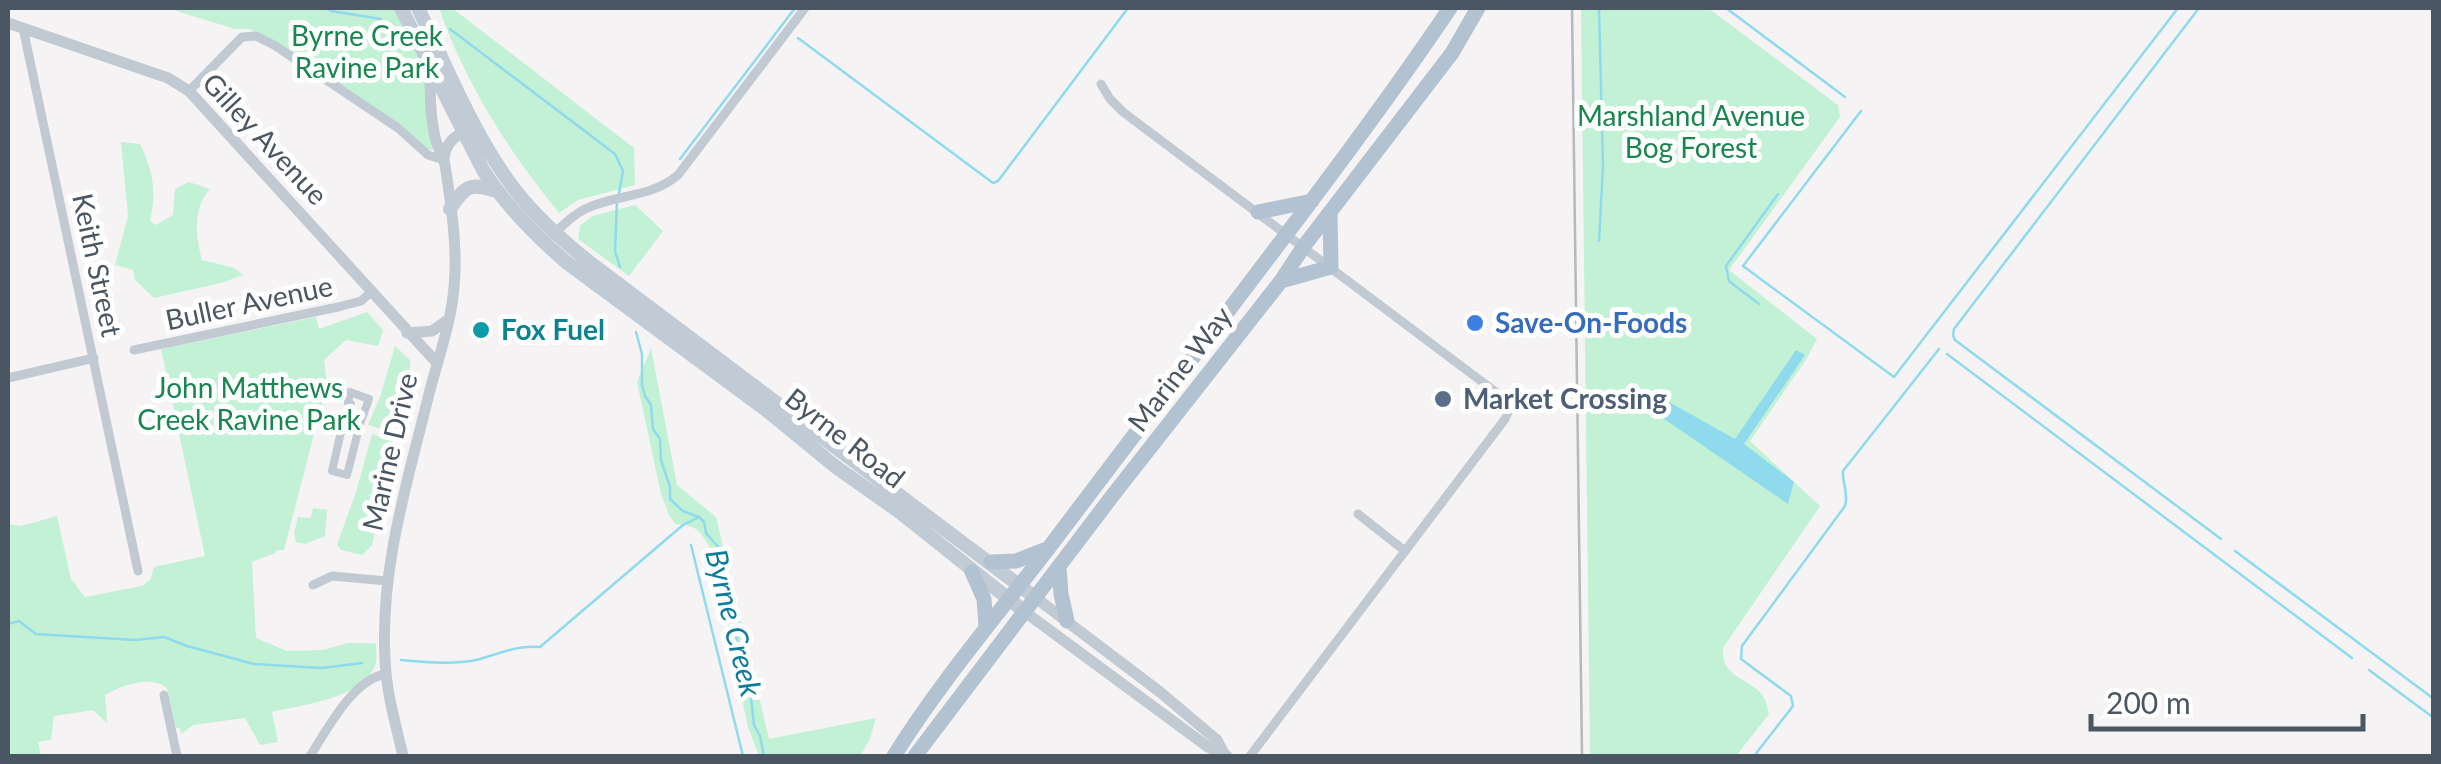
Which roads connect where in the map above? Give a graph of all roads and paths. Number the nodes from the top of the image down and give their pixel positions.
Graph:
1 (401, 8) edge
2 (418, 8) edge
3 (805, 8) edge
4 (1450, 8) edge
5 (1478, 8) edge
6 (8, 23) edge
7 (23, 28) junction
8 (430, 64) junction
9 (1101, 84) dead end
10 (189, 91) junction
11 (470, 129) junction
12 (444, 160) junction
13 (496, 191) junction
14 (1312, 201) junction
15 (450, 210) junction
16 (1258, 212) junction
17 (1330, 214) junction
18 (1287, 234) junction
19 (550, 238) junction
20 (1304, 246) junction
21 (1332, 268) junction
22 (1280, 281) junction
23 (371, 292) junction
24 (450, 319) junction
25 (407, 333) junction
26 (134, 350) dead end
27 (94, 358) junction
28 (437, 363) junction
29 (8, 378) edge
30 (350, 392) joint
31 (1358, 514) dead end
32 (1048, 549) junction
33 (1405, 551) junction
34 (991, 562) junction
35 (1059, 567) junction
36 (138, 571) dead end
37 (972, 572) junction
38 (388, 582) junction
39 (1019, 584) junction
40 (314, 585) dead end
41 (1036, 598) junction
42 (1008, 599) junction
43 (1025, 612) junction
44 (1067, 621) junction
45 (986, 627) junction
46 (386, 674) junction
47 (164, 695) dead end
48 (177, 756) edge
49 (310, 756) edge
50 (403, 756) edge
51 (894, 756) edge
52 (915, 756) edge
53 (1226, 756) edge
54 (1250, 756) edge

1 - 8 main road
2 - 11 main road
3 - 19 street
4 - 14 main road, Marine Way
5 - 17 main road, Marine Way
6 - 7 street, Gilley Avenue
7 - 10 street, Gilley Avenue
7 - 27 street, Keith Street
8 - 11 main road
8 - 12 street, Marine Drive
9 - 16 street
10 - 12 street
10 - 23 street, Gilley Avenue
11 - 12 street
11 - 13 main road, Byrne Road
11 - 19 main road, Byrne Road
12 - 15 street, Marine Drive
13 - 15 main road
13 - 19 main road, Byrne Road
14 - 16 main road
14 - 18 main road, Marine Way
15 - 24 street, Marine Drive
16 - 18 street
17 - 20 main road, Marine Way
17 - 21 main road
18 - 20 street
18 - 32 main road, Marine Way
19 - 34 main road, Byrne Road
19 - 37 main road, Byrne Road
20 - 21 street
20 - 22 main road, Marine Way
21 - 22 main road
21 - 33 street
22 - 35 main road, Marine Way
23 - 25 street, Gilley Avenue
23 - 26 street, Buller Avenue
24 - 25 street
24 - 28 street, Marine Drive
25 - 28 street, Gilley Avenue
27 - 29 street
27 - 36 street, Keith Street
28 - 38 street, Marine Drive
30 - 30 street
31 - 33 street
32 - 34 main road
32 - 39 main road, Marine Way
33 - 54 street
34 - 39 main road, Byrne Road
35 - 41 main road, Marine Way
35 - 44 main road
37 - 42 main road, Byrne Road
37 - 45 main road
38 - 40 street
38 - 46 street, Marine Drive
39 - 41 main road, Byrne Road
39 - 42 main road, Marine Way
41 - 43 main road, Marine Way
41 - 44 street, Byrne Road
42 - 43 main road, Byrne Road
42 - 45 main road, Marine Way
43 - 52 main road, Marine Way
43 - 53 street, Byrne Road
44 - 53 street, Byrne Road
45 - 51 main road, Marine Way
46 - 49 street
46 - 50 street, Marine Drive
47 - 48 street

